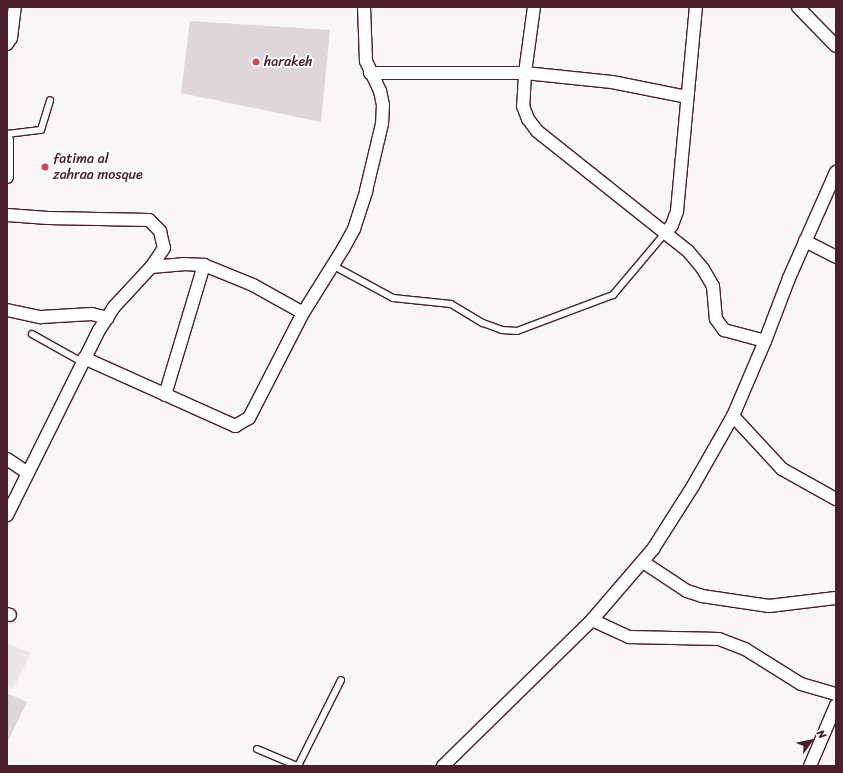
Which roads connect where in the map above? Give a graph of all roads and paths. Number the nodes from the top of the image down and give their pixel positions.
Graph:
1 (15, 7) edge
2 (364, 7) edge
3 (534, 7) edge
4 (696, 7) edge
5 (798, 7) edge
6 (7, 44) edge
7 (836, 46) edge
8 (370, 73) junction
9 (525, 73) junction
10 (687, 97) junction
11 (50, 100) dead end
12 (7, 134) edge
13 (7, 140) edge
14 (836, 172) edge
15 (7, 177) edge
16 (7, 215) edge
17 (666, 232) junction
18 (805, 241) junction
19 (836, 257) edge
20 (204, 265) junction
21 (334, 266) junction
22 (151, 267) junction
23 (7, 310) edge
24 (303, 313) junction
25 (107, 318) junction
26 (32, 334) dead end
27 (765, 341) junction
28 (83, 360) junction
29 (165, 395) junction
30 (733, 416) junction
31 (7, 459) edge
32 (28, 473) junction
33 (836, 499) edge
34 (7, 515) edge
35 (643, 562) junction
36 (836, 598) edge
37 (592, 620) junction
38 (341, 680) dead end
39 (836, 694) edge
40 (836, 705) edge
41 (257, 750) dead end
42 (297, 766) edge
43 (443, 766) edge
44 (810, 766) edge

1 - 6 street
2 - 8 street
3 - 9 street
4 - 10 street
5 - 7 street
8 - 9 street
8 - 21 street
9 - 10 street
9 - 17 street
10 - 17 street
11 - 12 lane
13 - 15 street
14 - 18 street
16 - 22 street
17 - 21 lane
17 - 27 street
18 - 19 street
18 - 27 street
20 - 22 street
20 - 24 street
20 - 29 street
21 - 24 street
22 - 25 street
23 - 25 street
24 - 29 street
25 - 28 street
26 - 28 lane
27 - 30 street
28 - 29 street
28 - 32 street
30 - 33 street
30 - 35 street
31 - 32 street
32 - 34 street
35 - 36 street
35 - 37 street
37 - 39 street
37 - 43 street
38 - 42 lane
40 - 44 street
41 - 42 lane

